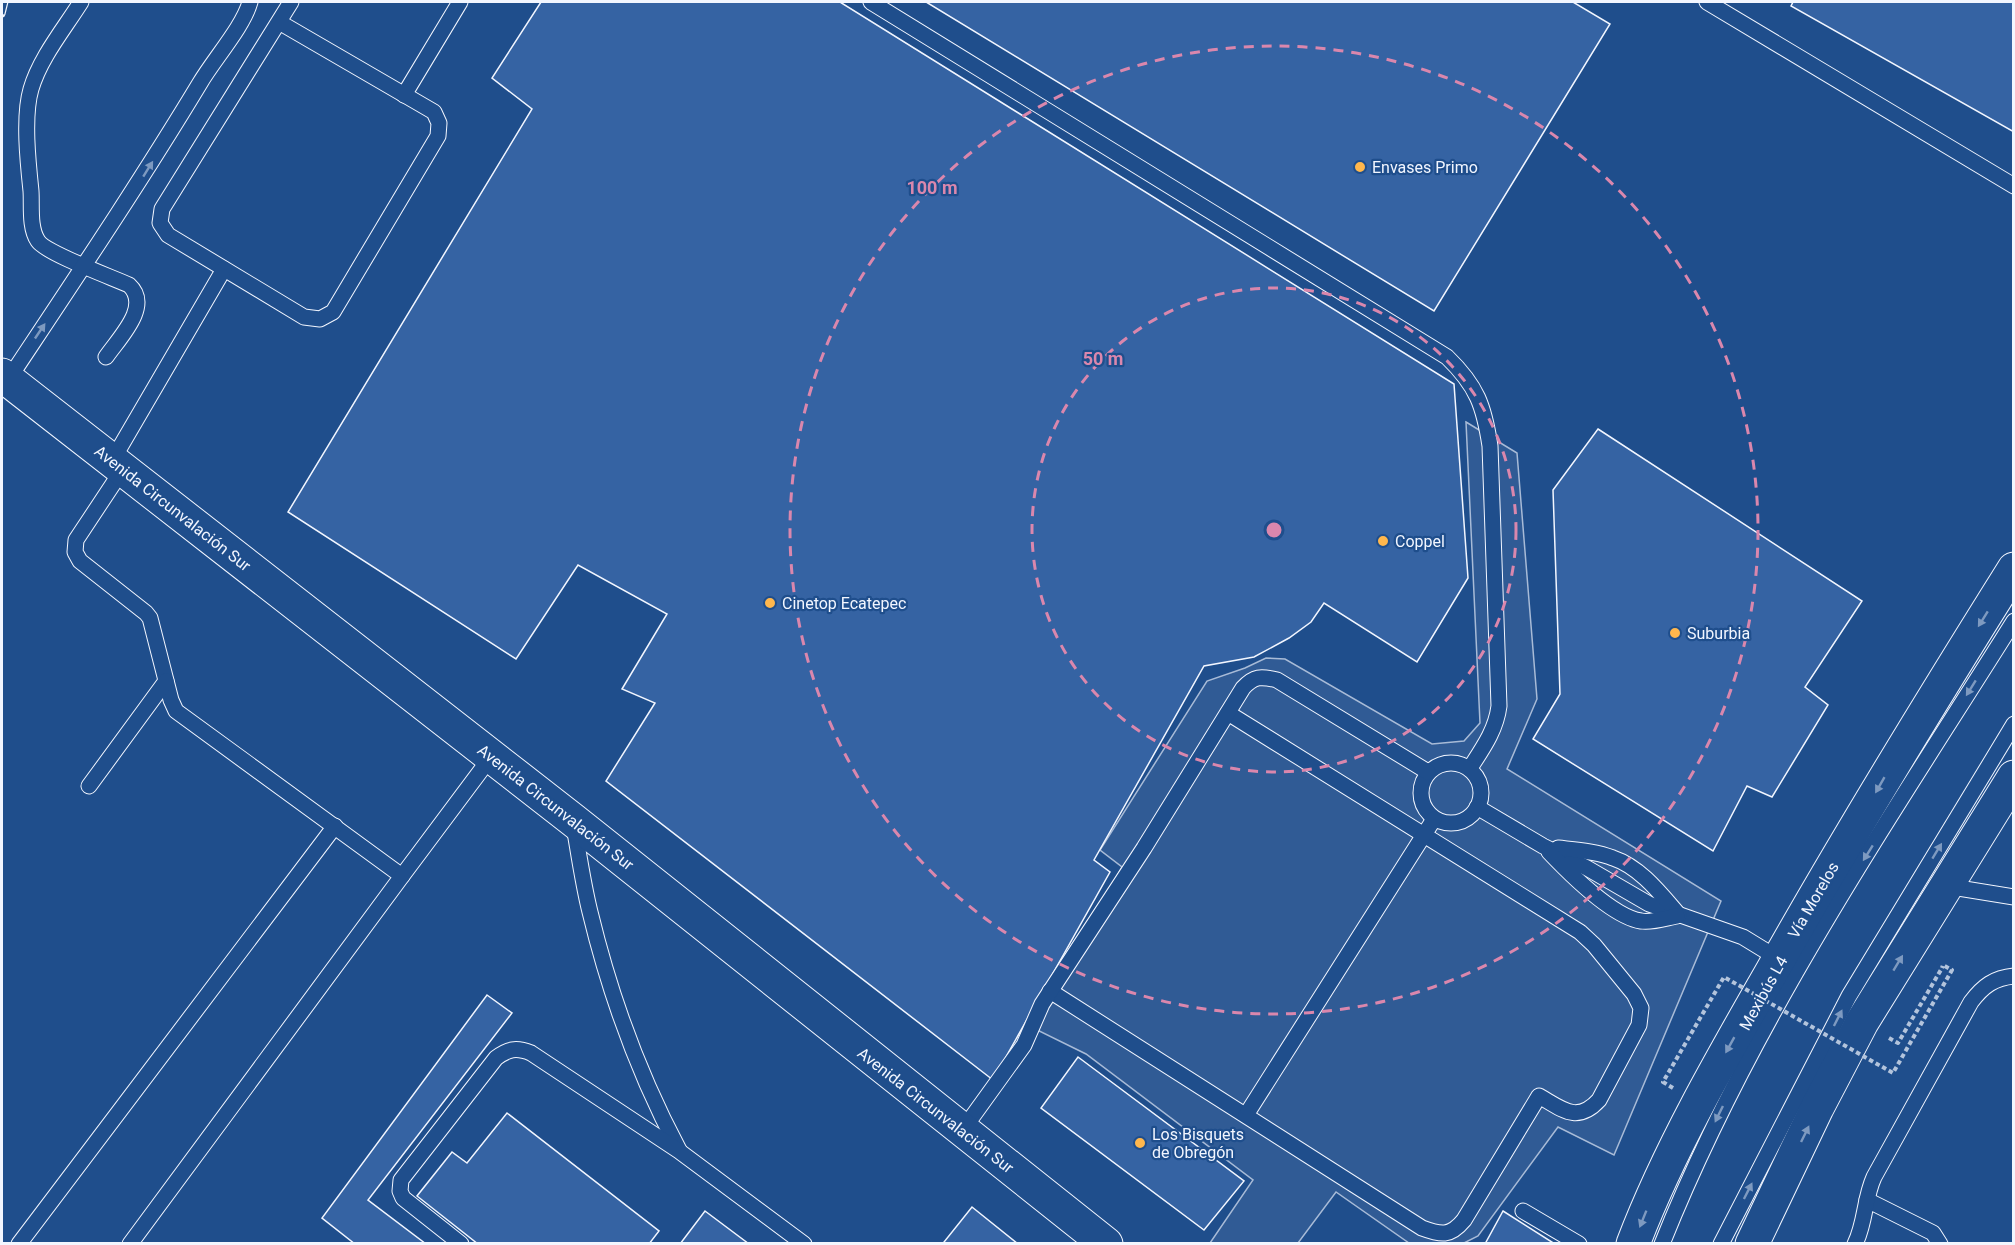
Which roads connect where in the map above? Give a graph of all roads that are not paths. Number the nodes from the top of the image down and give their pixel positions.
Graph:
1 (81, 2) edge
2 (250, 2) edge
3 (291, 2) edge
4 (460, 2) edge
5 (871, 2) edge
6 (1707, 2) edge
7 (279, 22) junction
8 (404, 95) junction
9 (2013, 186) edge
10 (85, 265) junction
11 (224, 269) junction
12 (106, 357) dead end
13 (5, 378) edge
14 (117, 465) junction
15 (2013, 569) edge
16 (2013, 621) edge
17 (165, 681) junction
18 (1228, 713) junction
19 (2013, 724) edge
20 (491, 757) junction
21 (1470, 768) junction
22 (1428, 772) junction
23 (2013, 777) edge
24 (89, 786) dead end
25 (1477, 807) junction
26 (1434, 819) junction
27 (573, 820) junction
28 (335, 826) junction
29 (1424, 835) junction
30 (1543, 846) junction
31 (402, 876) junction
32 (1946, 886) junction
33 (2013, 897) edge
34 (1679, 915) junction
35 (1779, 959) junction
36 (2013, 976) edge
37 (1050, 991) junction
38 (1246, 1116) junction
39 (962, 1131) junction
40 (679, 1151) junction
41 (1867, 1200) junction
42 (1522, 1211) dead end
43 (19, 1244) edge
44 (130, 1244) edge
45 (461, 1244) edge
46 (804, 1244) edge
47 (1106, 1244) edge
48 (1579, 1244) edge
49 (1633, 1244) edge
50 (1662, 1244) edge
51 (1721, 1244) edge
52 (1752, 1244) edge
53 (1854, 1244) edge
54 (1940, 1244) edge

1 - 10 lane
10 -> 2 lane
3 - 7 lane
4 - 8 lane
5 - 21 lane
6 - 9 lane
7 - 8 lane
7 - 11 lane
8 - 11 lane
10 - 12 lane
13 -> 10 lane
11 - 14 lane
13 - 14 street, Avenida Circunvalación Sur
14 - 17 lane
14 - 20 street, Avenida Circunvalación Sur
15 -> 35 street, Vía Morelos
16 -> 50 lane, Mexibús L4
17 - 24 lane
17 - 28 lane
18 - 22 lane
18 - 29 lane
18 - 37 lane
51 -> 19 lane
20 - 27 street, Avenida Circunvalación Sur
20 - 31 lane
21 - 22 lane
21 - 25 lane
22 - 26 lane
23 - 32 street
25 - 26 lane
25 - 30 lane
26 - 29 lane
27 - 39 street, Avenida Circunvalación Sur
27 - 40 lane
28 - 31 lane
28 - 43 lane
29 - 38 lane
29 - 38 lane
30 - 34 lane
30 - 34 lane
30 - 34 lane
31 - 44 lane
32 - 33 lane
52 -> 32 street
34 - 35 lane
35 -> 49 street, Vía Morelos
36 - 41 lane
37 - 38 lane
37 - 39 lane
39 - 47 street, Avenida Circunvalación Sur
40 - 45 lane
40 - 46 lane
41 - 53 lane
41 - 54 lane
42 - 48 lane

